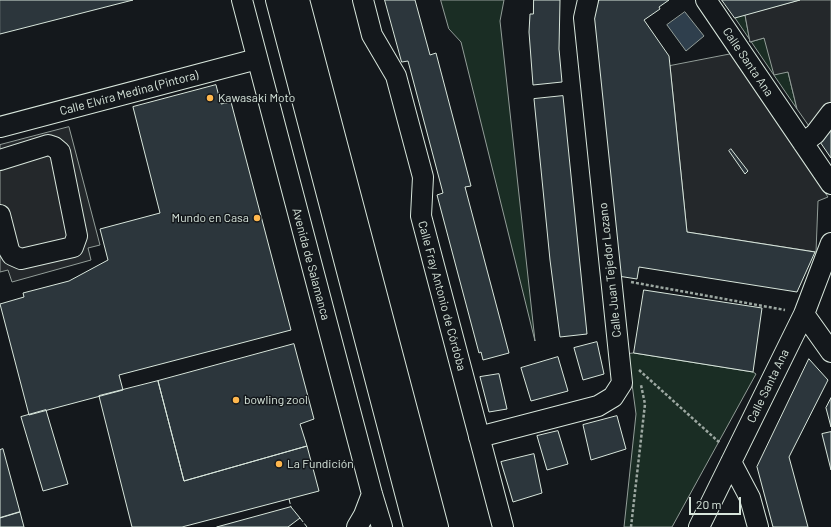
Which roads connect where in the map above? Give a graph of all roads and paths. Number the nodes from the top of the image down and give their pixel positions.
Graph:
1 (242, 0) edge
2 (276, 0) edge
3 (298, 0) edge
4 (363, 0) edge
5 (588, 0) edge
6 (706, 0) edge
7 (257, 59) junction
8 (831, 113) edge
9 (0, 127) edge
10 (803, 143) junction
11 (0, 160) edge
12 (831, 184) edge
13 (0, 215) edge
14 (831, 243) edge
15 (610, 278) junction
16 (804, 314) junction
17 (831, 352) edge
18 (640, 376) dead end
19 (641, 383) dead end
20 (479, 437) junction
21 (732, 459) junction
22 (372, 494) junction
23 (357, 527) edge
24 (382, 527) edge
25 (415, 527) edge
26 (437, 527) edge
27 (503, 527) edge
28 (631, 527) edge
29 (699, 527) edge
30 (758, 527) edge

1 - 7 street, Avenida de Salamanca
2 - 25 highway
3 - 26 highway
4 - 20 street, Calle Fray Antonio de Córdoba
5 - 15 street, Calle Juan Tejedor Lozano
6 - 10 street, Calle Santa Ana
7 - 9 street, Calle Elvira Medina (Pintora)
7 - 22 street, Avenida de Salamanca
8 - 10 street
10 - 12 street, Calle Santa Ana
11 - 13 street
14 - 16 street, Calle Santa Ana
15 - 16 path
15 - 20 street, Calle Juan Tejedor Lozano
16 - 17 street
16 - 21 street, Calle Santa Ana
18 - 21 path
19 - 28 path
20 - 27 street, Calle Fray Antonio de Córdoba
21 - 29 street, Calle Santa Ana
21 - 30 street
22 - 23 street
22 - 24 street, Avenida de Salamanca

